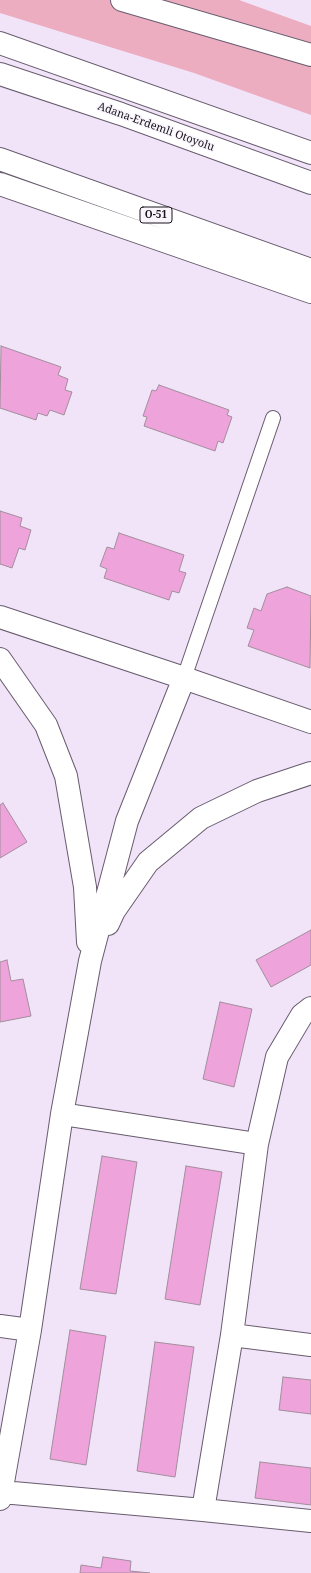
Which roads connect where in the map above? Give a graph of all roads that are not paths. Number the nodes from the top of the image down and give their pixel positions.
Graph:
1 (122, 0) edge
2 (0, 43) edge
3 (311, 55) edge
4 (0, 74) edge
5 (311, 153) edge
6 (0, 159) edge
7 (311, 183) edge
8 (0, 184) edge
9 (311, 270) edge
10 (311, 292) edge
11 (273, 418) dead end
12 (0, 617) edge
13 (0, 659) edge
14 (184, 678) junction
15 (311, 722) edge
16 (311, 773) edge
17 (90, 961) junction
18 (311, 1008) edge
19 (62, 1114) junction
20 (257, 1144) junction
21 (0, 1326) edge
22 (30, 1330) junction
23 (232, 1335) junction
24 (311, 1345) edge
25 (1, 1495) edge
26 (203, 1510) junction
27 (311, 1521) edge

1 - 3 main road
2 - 5 main road
4 - 7 main road, Adana-Erdemli Otoyolu
6 - 9 main road, O-51
8 - 10 main road
11 - 14 lane
12 - 14 main road
13 - 17 main road
14 - 15 main road
14 - 17 main road
16 - 17 main road
17 - 19 main road
18 - 20 main road
19 - 20 main road
19 - 22 main road
20 - 23 main road
21 - 22 main road
22 - 25 main road
23 - 24 main road
23 - 26 main road
25 - 26 main road
26 - 27 main road

